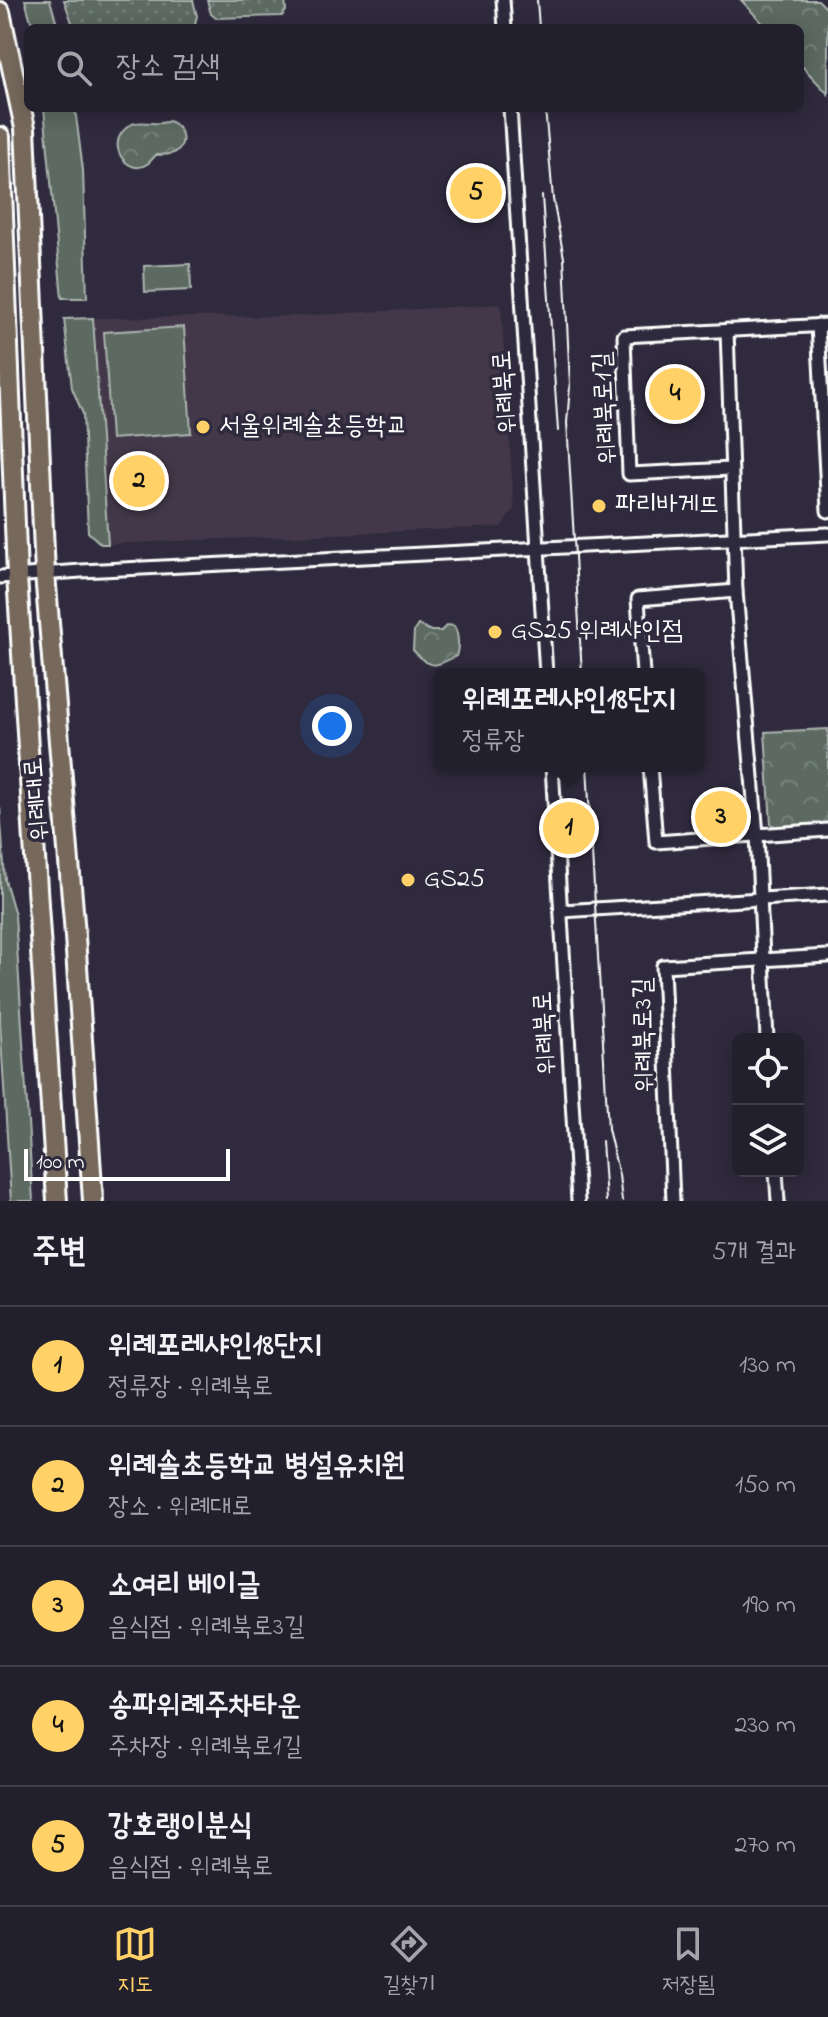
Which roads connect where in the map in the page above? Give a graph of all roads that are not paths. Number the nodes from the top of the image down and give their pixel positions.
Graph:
1 (503, 0) edge
2 (0, 12) edge
3 (505, 24) edge
4 (510, 112) edge
5 (0, 137) edge
6 (823, 325) edge
7 (727, 330) junction
8 (731, 469) junction
9 (828, 511) edge
10 (828, 534) edge
11 (735, 538) junction
12 (538, 548) junction
13 (45, 574) junction
14 (9, 577) edge
15 (736, 591) junction
16 (546, 668) edge
17 (643, 668) edge
18 (552, 772) edge
19 (650, 772) edge
20 (828, 830) edge
21 (757, 835) junction
22 (828, 895) edge
23 (761, 899) junction
24 (561, 911) junction
25 (828, 956) edge
26 (762, 959) junction
27 (767, 1033) edge
28 (776, 1177) edge
29 (57, 1201) edge
30 (93, 1201) edge
31 (578, 1201) edge
32 (673, 1201) edge
33 (778, 1201) edge

1 - 3 street
2 - 13 main road, 위례대로
4 - 12 street, 위례북로
5 - 14 main road, 위례대로
6 - 7 street, 위례북로1길
6 - 9 street, 위례북로1길
7 - 8 street
7 - 8 street, 위례북로1길
8 - 11 street
10 - 11 street
11 - 12 street
11 - 15 street
12 - 13 street
12 - 16 street, 위례북로
13 - 14 street
13 - 30 main road, 위례대로
14 - 29 main road, 위례대로
15 - 17 street
15 - 21 street
18 - 24 street, 위례북로
19 - 21 street
20 - 21 street
21 - 23 street
22 - 23 street
23 - 24 street
23 - 26 street
24 - 31 street, 위례북로
25 - 26 street
26 - 27 street
26 - 32 street, 위례북로3길
28 - 33 street

